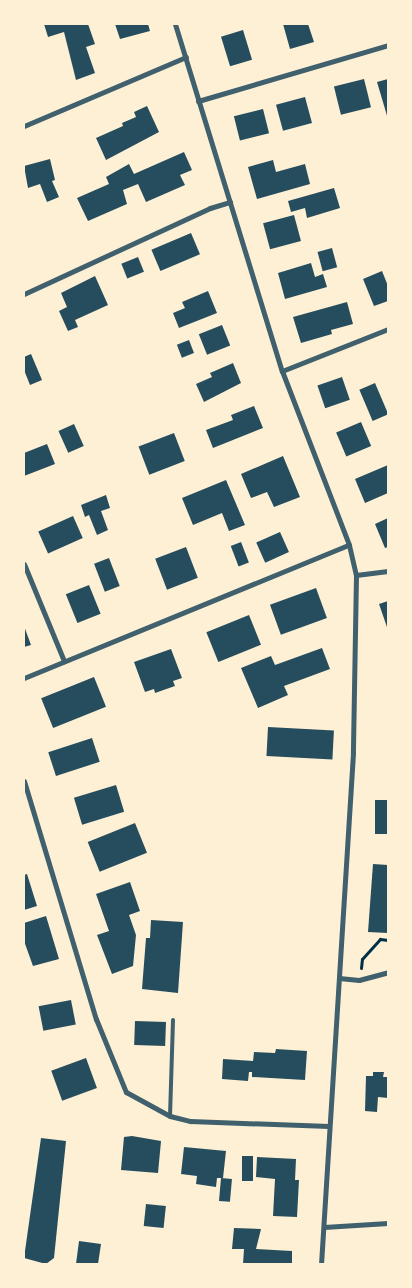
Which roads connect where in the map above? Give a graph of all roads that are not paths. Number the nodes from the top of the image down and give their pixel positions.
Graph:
1 (175, 24) edge
2 (388, 45) edge
3 (186, 57) junction
4 (198, 101) junction
5 (24, 126) edge
6 (230, 202) junction
7 (24, 294) edge
8 (388, 329) edge
9 (282, 371) junction
10 (349, 545) junction
11 (24, 564) edge
12 (388, 571) edge
13 (356, 575) junction
14 (64, 661) junction
15 (24, 678) edge
16 (24, 781) edge
17 (388, 972) edge
18 (339, 978) junction
19 (173, 1020) dead end
20 (170, 1116) junction
21 (330, 1126) junction
22 (388, 1222) edge
23 (324, 1227) junction
24 (321, 1264) edge

1 - 3 street
2 - 4 street
3 - 4 street
3 - 5 street
4 - 6 street
6 - 7 street
6 - 9 street
8 - 9 street
9 - 10 street
10 - 13 street
10 - 14 street
11 - 14 street
12 - 13 street
13 - 18 street
14 - 15 street
16 - 20 street
17 - 18 street
18 - 21 street
19 - 20 lane
20 - 21 street
21 - 23 street
22 - 23 street
23 - 24 street

